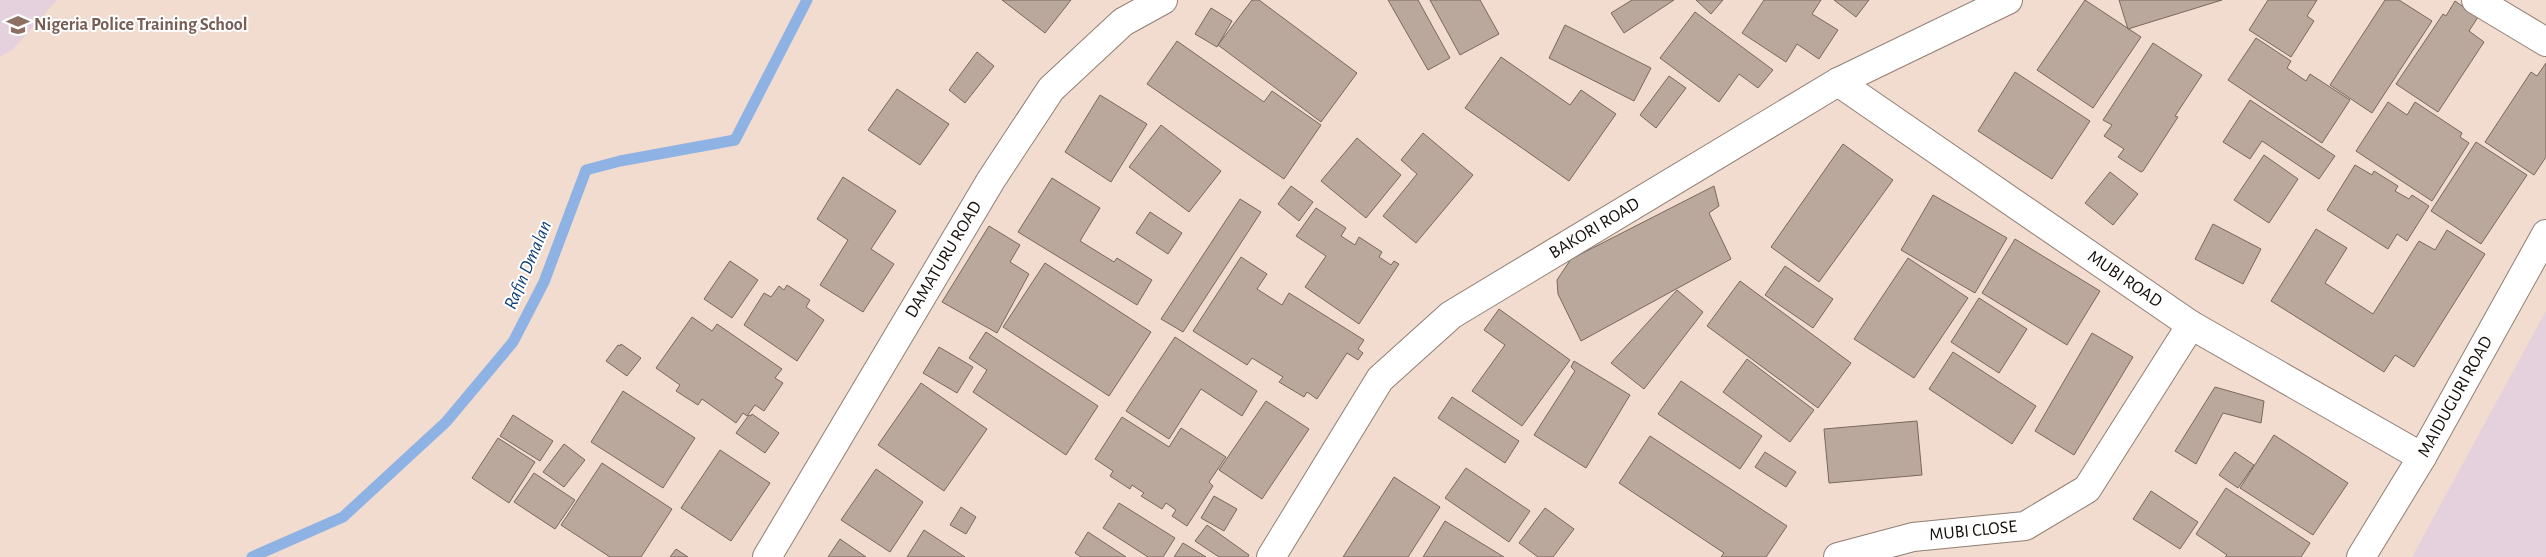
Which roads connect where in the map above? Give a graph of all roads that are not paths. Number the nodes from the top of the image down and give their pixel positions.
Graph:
1 (1163, 0) edge
2 (2008, 0) edge
3 (2476, 0) edge
4 (2546, 42) edge
5 (1838, 82) junction
6 (2546, 234) edge
7 (2191, 325) junction
8 (2422, 457) junction
9 (767, 557) edge
10 (1271, 557) edge
11 (1838, 557) edge
12 (2361, 557) edge

1 - 9 street, DAMATURU ROAD
2 - 5 street, BAKORI ROAD
3 - 4 street
5 - 7 street, MUBI ROAD
5 - 10 street, BAKORI ROAD
6 - 8 street, MAIDUGURI ROAD
7 - 8 street, MUBI ROAD
7 - 11 street, MUBI CLOSE
8 - 12 street, MAIDUGURI ROAD

